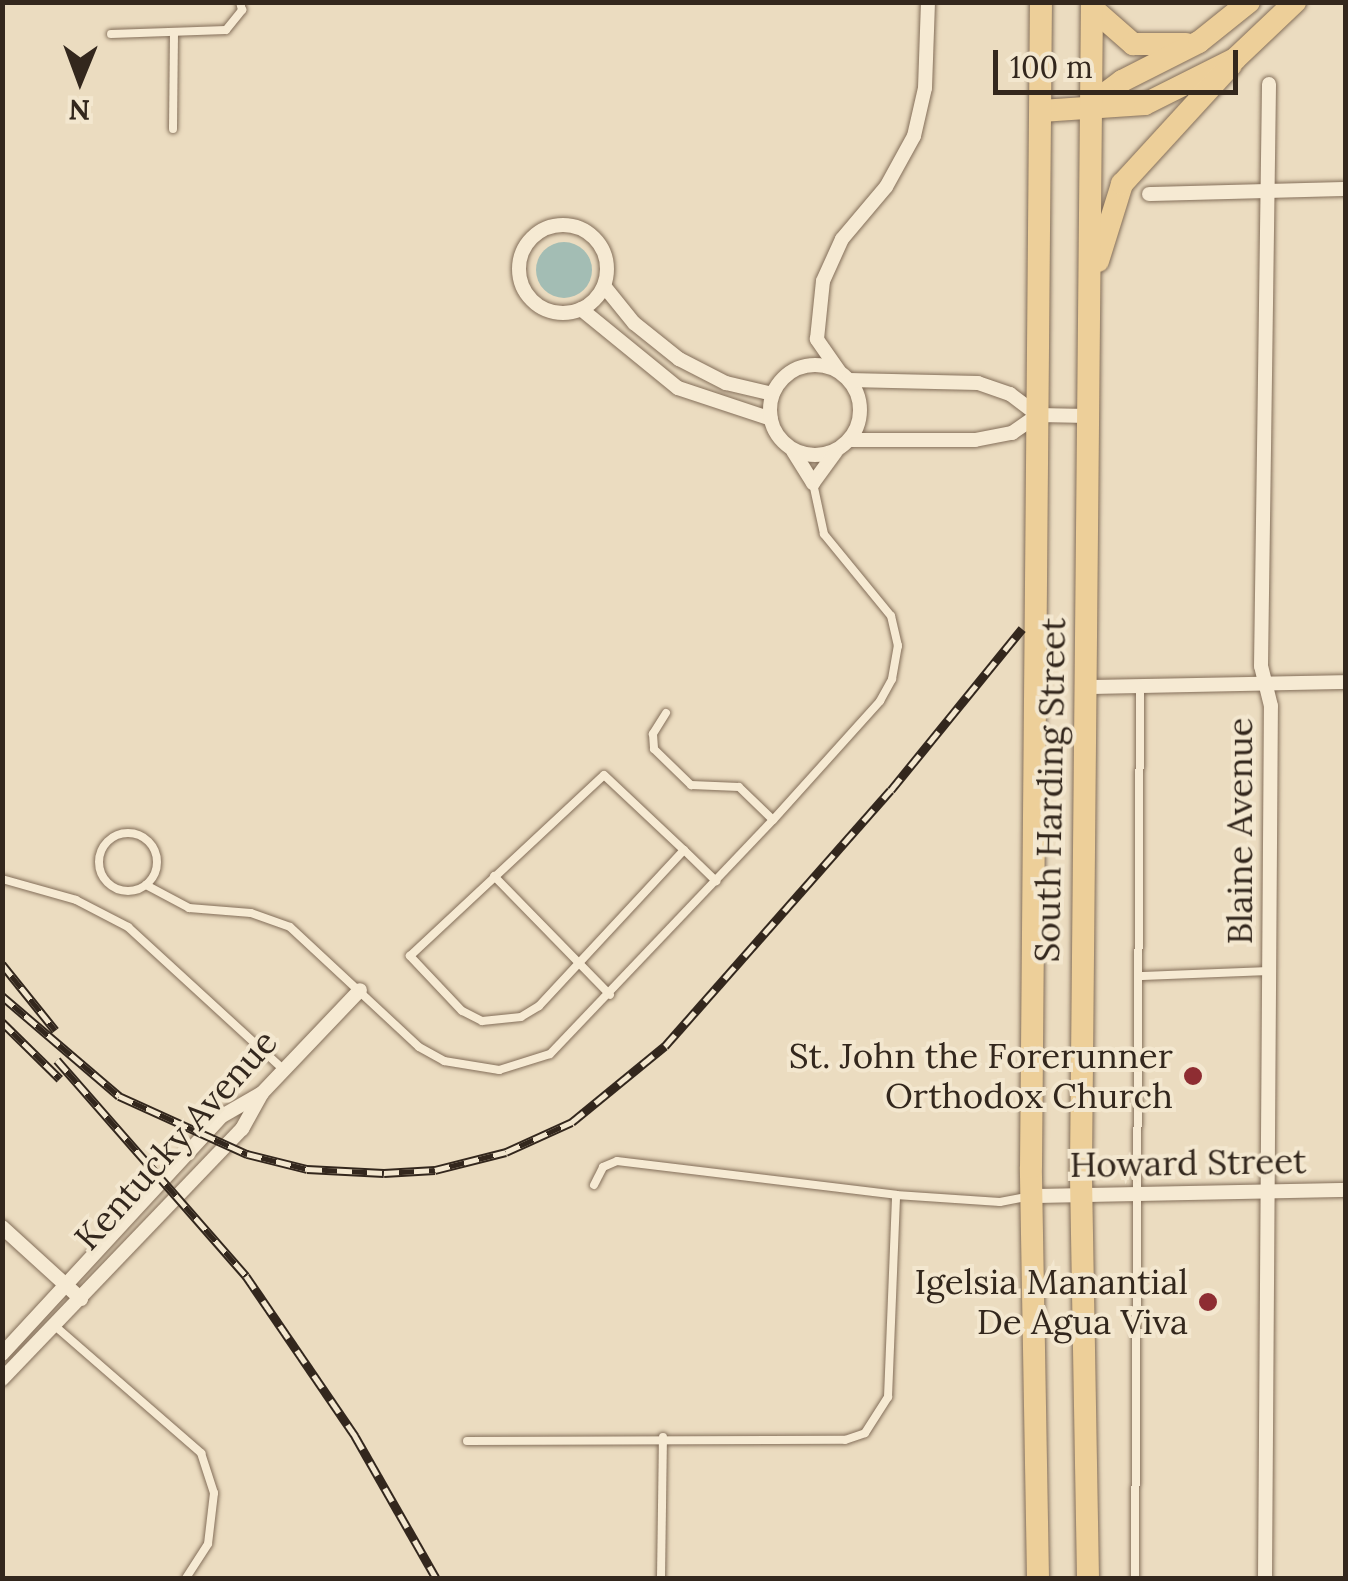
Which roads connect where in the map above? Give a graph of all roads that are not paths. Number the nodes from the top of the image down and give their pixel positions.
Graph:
1 (240, 2) edge
2 (928, 2) edge
3 (1041, 2) edge
4 (1250, 2) edge
5 (1295, 2) edge
6 (1092, 6) edge
7 (111, 34) dead end
8 (174, 35) junction
9 (1200, 42) junction
10 (1235, 59) junction
11 (1269, 84) dead end
12 (1090, 105) junction
13 (1041, 111) junction
14 (173, 129) dead end
15 (1346, 189) edge
16 (1267, 192) junction
17 (1149, 194) dead end
18 (604, 286) junction
19 (1088, 299) junction
20 (581, 309) junction
21 (817, 339) junction
22 (796, 369) junction
23 (844, 375) junction
24 (772, 394) junction
25 (1038, 415) junction
26 (1088, 416) junction
27 (771, 419) junction
28 (850, 440) junction
29 (792, 450) junction
30 (836, 450) junction
31 (814, 482) junction
32 (1346, 682) edge
33 (1266, 683) junction
34 (1140, 686) junction
35 (1086, 687) junction
36 (666, 713) dead end
37 (773, 820) junction
38 (684, 850) junction
39 (494, 876) junction
40 (2, 879) edge
41 (716, 881) junction
42 (146, 885) junction
43 (578, 964) junction
44 (1271, 971) junction
45 (1140, 976) junction
46 (360, 990) junction
47 (610, 995) junction
48 (284, 1070) junction
49 (262, 1093) junction
50 (594, 1186) dead end
51 (1346, 1190) edge
52 (1268, 1192) junction
53 (1140, 1194) junction
54 (896, 1195) junction
55 (1081, 1195) junction
56 (1031, 1196) junction
57 (2, 1227) edge
58 (67, 1285) junction
59 (82, 1299) junction
60 (55, 1326) junction
61 (2, 1354) edge
62 (2, 1379) edge
63 (663, 1436) junction
64 (467, 1441) dead end
65 (186, 1578) edge
66 (662, 1578) edge
67 (1038, 1578) edge
68 (1088, 1578) edge
69 (1135, 1578) edge
70 (1265, 1578) edge

1 - 8 lane
2 - 21 street
3 - 13 main road, South Harding Street
4 - 9 main road
5 - 10 main road
6 - 9 main road
6 - 12 main road, South Harding Street
7 - 8 lane
8 - 14 lane
9 - 12 main road
10 - 12 main road
10 - 19 main road
11 - 16 street, Blaine Avenue
12 - 13 main road
12 - 19 main road, South Harding Street
13 - 25 main road, South Harding Street
15 - 16 street
16 - 17 street
16 - 33 street, Blaine Avenue
18 - 20 street
18 - 20 street
18 - 24 street
19 - 26 main road, South Harding Street
20 - 27 street
21 - 22 street
21 - 23 street
22 - 23 street
22 - 24 street
23 - 25 street
23 - 28 street
24 - 27 street
25 - 26 street
25 - 28 street
25 - 56 main road, South Harding Street
26 - 35 main road, South Harding Street
27 - 29 street
28 - 30 street
29 - 30 street
29 - 31 street
30 - 31 street
31 - 37 lane
32 - 33 street
33 - 34 street
33 - 44 street, Blaine Avenue
34 - 35 street
34 - 45 lane
35 - 55 main road, South Harding Street
36 - 37 lane
37 - 41 lane
38 - 39 lane
38 - 41 lane
38 - 43 lane
39 - 43 lane
39 - 43 lane
40 - 48 lane
41 - 47 lane
42 - 42 lane
42 - 46 lane
43 - 47 lane
44 - 45 lane
44 - 52 street, Blaine Avenue
45 - 53 lane
46 - 47 lane
46 - 48 street, Kentucky Avenue
48 - 49 street, Kentucky Avenue
49 - 58 street
49 - 59 street, Kentucky Avenue
50 - 54 lane
51 - 52 street, Howard Street
52 - 53 street, Howard Street
52 - 70 street, Blaine Avenue
53 - 55 street, Howard Street
53 - 69 lane
54 - 56 lane
54 - 63 lane
55 - 56 street, Howard Street
55 - 68 main road, South Harding Street
56 - 67 main road, South Harding Street
57 - 58 street
58 - 59 street
58 - 61 street
59 - 60 street, Kentucky Avenue
60 - 62 street, Kentucky Avenue
60 - 65 lane
63 - 64 lane
63 - 66 lane

